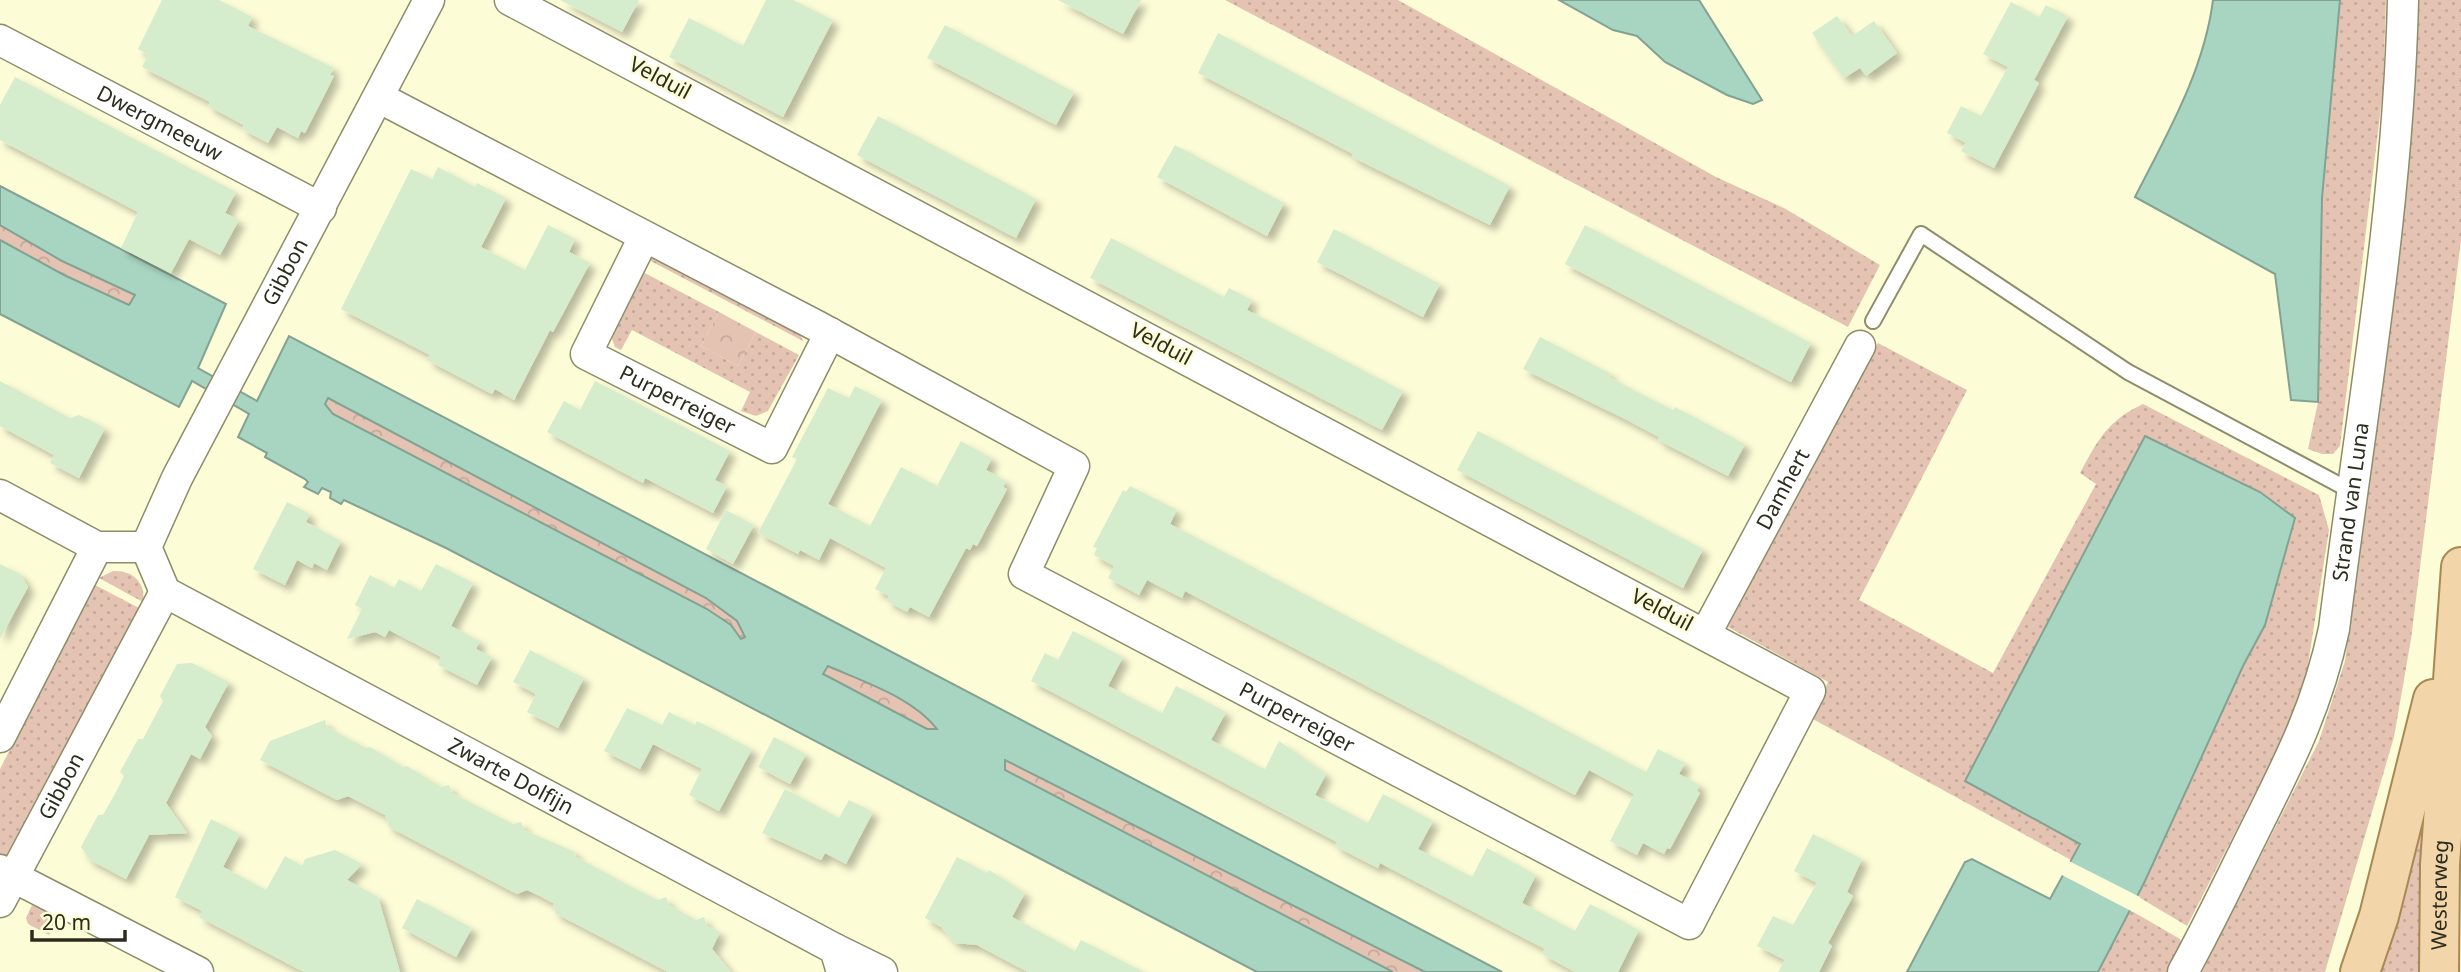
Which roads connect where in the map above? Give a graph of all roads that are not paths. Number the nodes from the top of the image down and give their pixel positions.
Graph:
1 (429, 0) edge
2 (510, 0) edge
3 (2403, 0) edge
4 (0, 40) edge
5 (380, 98) junction
6 (321, 208) junction
7 (644, 237) junction
8 (830, 333) junction
9 (1867, 333) joint
10 (2351, 491) junction
11 (0, 495) edge
12 (97, 547) junction
13 (146, 547) junction
14 (2460, 577) edge
15 (165, 592) junction
16 (1706, 633) junction
17 (1810, 691) joint
18 (0, 737) edge
19 (4, 882) edge
20 (839, 960) edge
21 (198, 972) edge
22 (882, 972) edge
23 (2183, 972) edge
24 (2360, 972) edge
25 (2439, 972) edge

1 - 5 street, Gibbon
2 - 16 street, Velduil
3 - 10 street, Strand van Luna
4 - 6 street, Dwergmeeuw
5 - 6 street, Gibbon
5 - 7 street, Purperreiger
6 - 13 street, Gibbon
7 - 8 street, Purperreiger
7 - 8 street, Purperreiger
8 - 17 street, Purperreiger
9 - 10 lane
9 - 16 street, Damhert
10 - 23 street, Strand van Luna
11 - 12 street
12 - 13 street
12 - 18 street
13 - 15 street
14 - 24 main road
14 - 25 main road, Westerweg
15 - 19 street, Gibbon
15 - 20 street, Zwarte Dolfijn
16 - 17 street, Velduil
19 - 21 street
20 - 22 street, Zwarte Dolfijn

